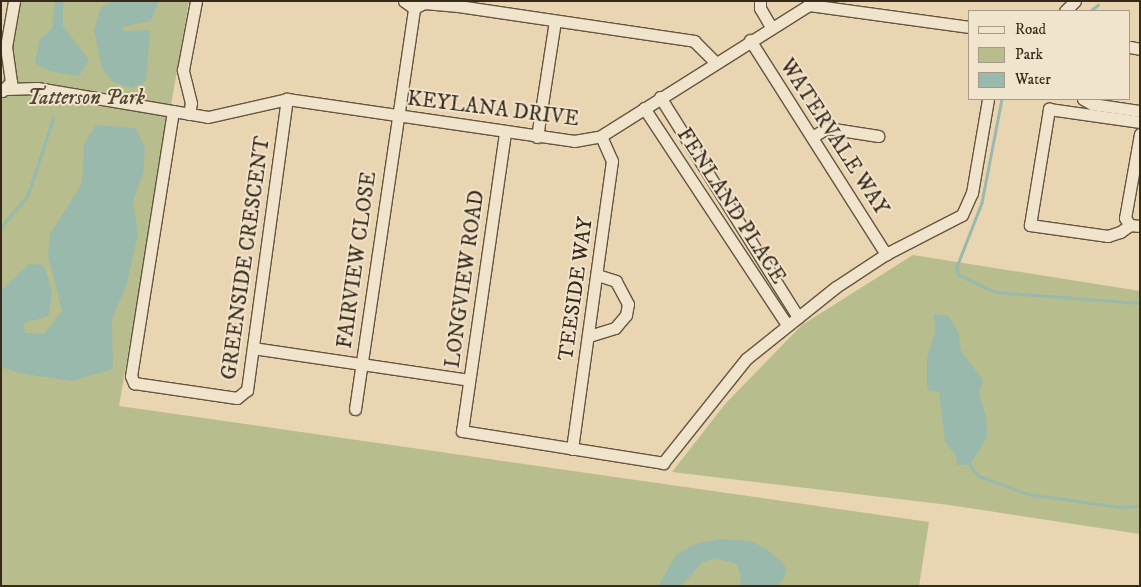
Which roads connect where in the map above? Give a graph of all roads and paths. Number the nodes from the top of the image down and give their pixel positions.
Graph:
1 (14, 1) edge
2 (196, 1) edge
3 (760, 1) edge
4 (1075, 1) edge
5 (458, 4) edge
6 (409, 5) edge
7 (1065, 10) edge
8 (555, 21) junction
9 (771, 27) junction
10 (968, 27) edge
11 (750, 40) junction
12 (6, 47) junction
13 (1, 59) edge
14 (716, 63) junction
15 (6, 74) edge
16 (37, 88) junction
17 (4, 90) edge
18 (660, 98) junction
19 (287, 99) junction
20 (988, 100) edge
21 (1085, 100) edge
22 (644, 108) junction
23 (1140, 111) edge
24 (173, 112) junction
25 (189, 114) junction
26 (396, 116) junction
27 (1140, 122) edge
28 (505, 133) junction
29 (1140, 134) edge
30 (601, 136) junction
31 (878, 136) dead end
32 (537, 137) junction
33 (812, 137) junction
34 (1137, 153) edge
35 (1135, 225) edge
36 (886, 254) junction
37 (598, 275) junction
38 (798, 317) junction
39 (787, 325) junction
40 (589, 336) junction
41 (253, 348) junction
42 (361, 364) junction
43 (469, 380) junction
44 (355, 409) dead end
45 (572, 449) junction

1 - 12 street
2 - 25 street
3 - 9 street
4 - 7 street
5 - 6 street
5 - 8 street
6 - 26 street, FAIRVIEW CLOSE
8 - 14 street
8 - 32 street
9 - 10 street, KEYLANA DRIVE
9 - 11 street, KEYLANA DRIVE
11 - 14 street, KEYLANA DRIVE
11 - 33 street, WATERVALE WAY
12 - 13 street
12 - 15 street
14 - 18 street, KEYLANA DRIVE
15 - 16 street, KEYLANA DRIVE
15 - 17 street
16 - 17 street, KEYLANA DRIVE
16 - 24 street, KEYLANA DRIVE
18 - 22 street, KEYLANA DRIVE
18 - 38 street, FENLAND PLACE
19 - 25 street, KEYLANA DRIVE
19 - 26 street, KEYLANA DRIVE
19 - 41 street, GREENSIDE CRESCENT
20 - 36 street
21 - 23 street
22 - 30 street, KEYLANA DRIVE
22 - 39 street, FENLAND PLACE
24 - 25 street, KEYLANA DRIVE
24 - 41 street, GREENSIDE CRESCENT
26 - 28 street, KEYLANA DRIVE
26 - 42 street, FAIRVIEW CLOSE
27 - 35 street
28 - 32 street, KEYLANA DRIVE
28 - 43 street, LONGVIEW ROAD
29 - 34 street
30 - 32 street, KEYLANA DRIVE
30 - 37 street, TEESIDE WAY
31 - 33 street
33 - 36 street, WATERVALE WAY
34 - 35 street
36 - 38 street
37 - 40 street, TEESIDE WAY
37 - 40 street
38 - 39 street
39 - 45 street
40 - 45 street, TEESIDE WAY
41 - 42 street
42 - 43 street
42 - 44 street, FAIRVIEW CLOSE
43 - 45 street, LONGVIEW ROAD

